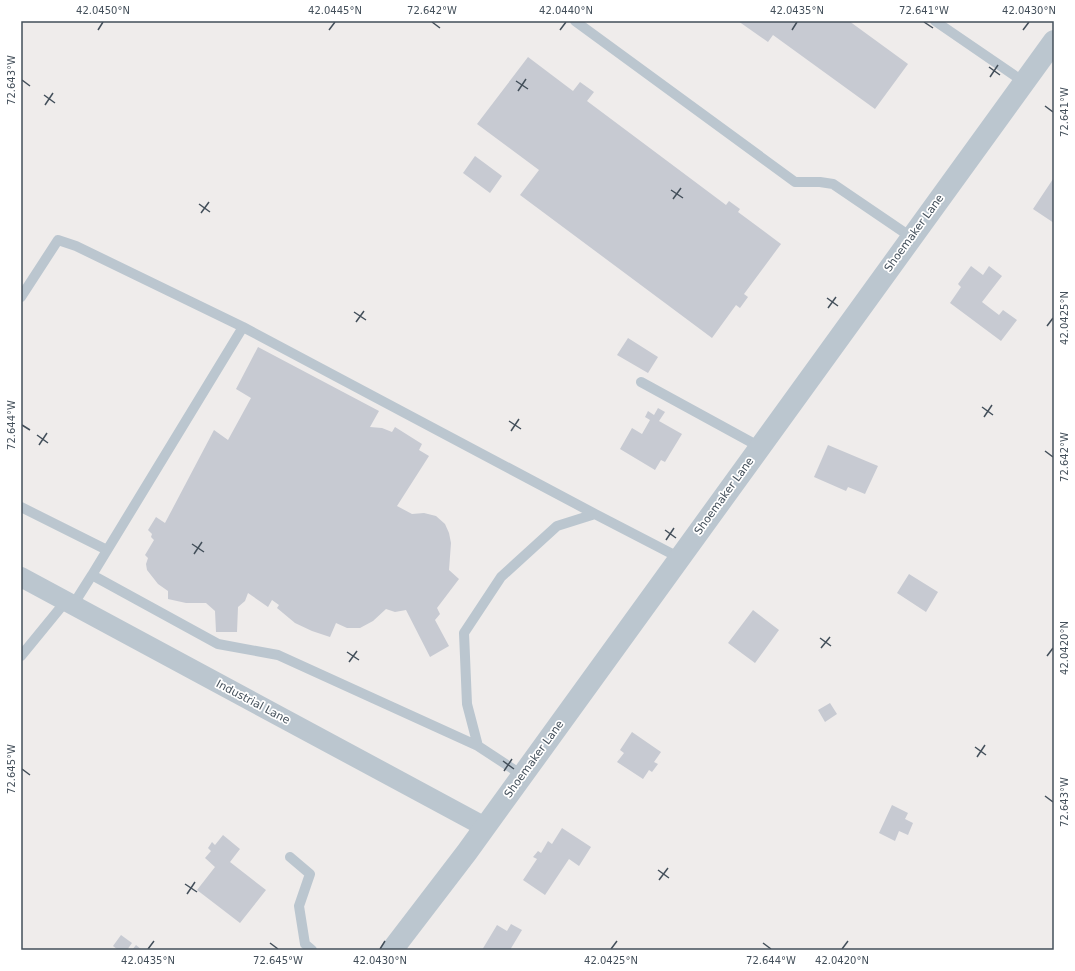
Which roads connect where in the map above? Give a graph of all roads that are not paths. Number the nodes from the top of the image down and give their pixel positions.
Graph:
1 (575, 21) edge
2 (935, 21) edge
3 (1054, 40) edge
4 (1024, 82) junction
5 (911, 237) junction
6 (21, 297) edge
7 (243, 327) junction
8 (641, 382) dead end
9 (760, 447) junction
10 (21, 507) edge
11 (595, 514) junction
12 (107, 550) junction
13 (680, 558) junction
14 (92, 575) junction
15 (21, 577) edge
16 (70, 603) junction
17 (21, 656) edge
18 (478, 746) junction
19 (522, 775) junction
20 (485, 827) junction
21 (290, 857) dead end
22 (312, 950) edge
23 (392, 950) edge

1 - 5 lane
2 - 4 lane
3 - 4 street, Shoemaker Lane
4 - 5 street, Shoemaker Lane
5 - 9 street, Shoemaker Lane
6 - 7 lane
7 - 11 lane
7 - 12 lane
8 - 9 lane
9 - 13 street, Shoemaker Lane
10 - 12 lane
11 - 13 lane
11 - 18 lane
12 - 14 lane
13 - 19 street, Shoemaker Lane
14 - 16 lane
14 - 18 lane
15 - 16 street, Industrial Lane
16 - 17 lane
16 - 20 street, Industrial Lane
18 - 19 lane
19 - 20 street, Shoemaker Lane
20 - 23 street, Shoemaker Lane
21 - 22 lane

